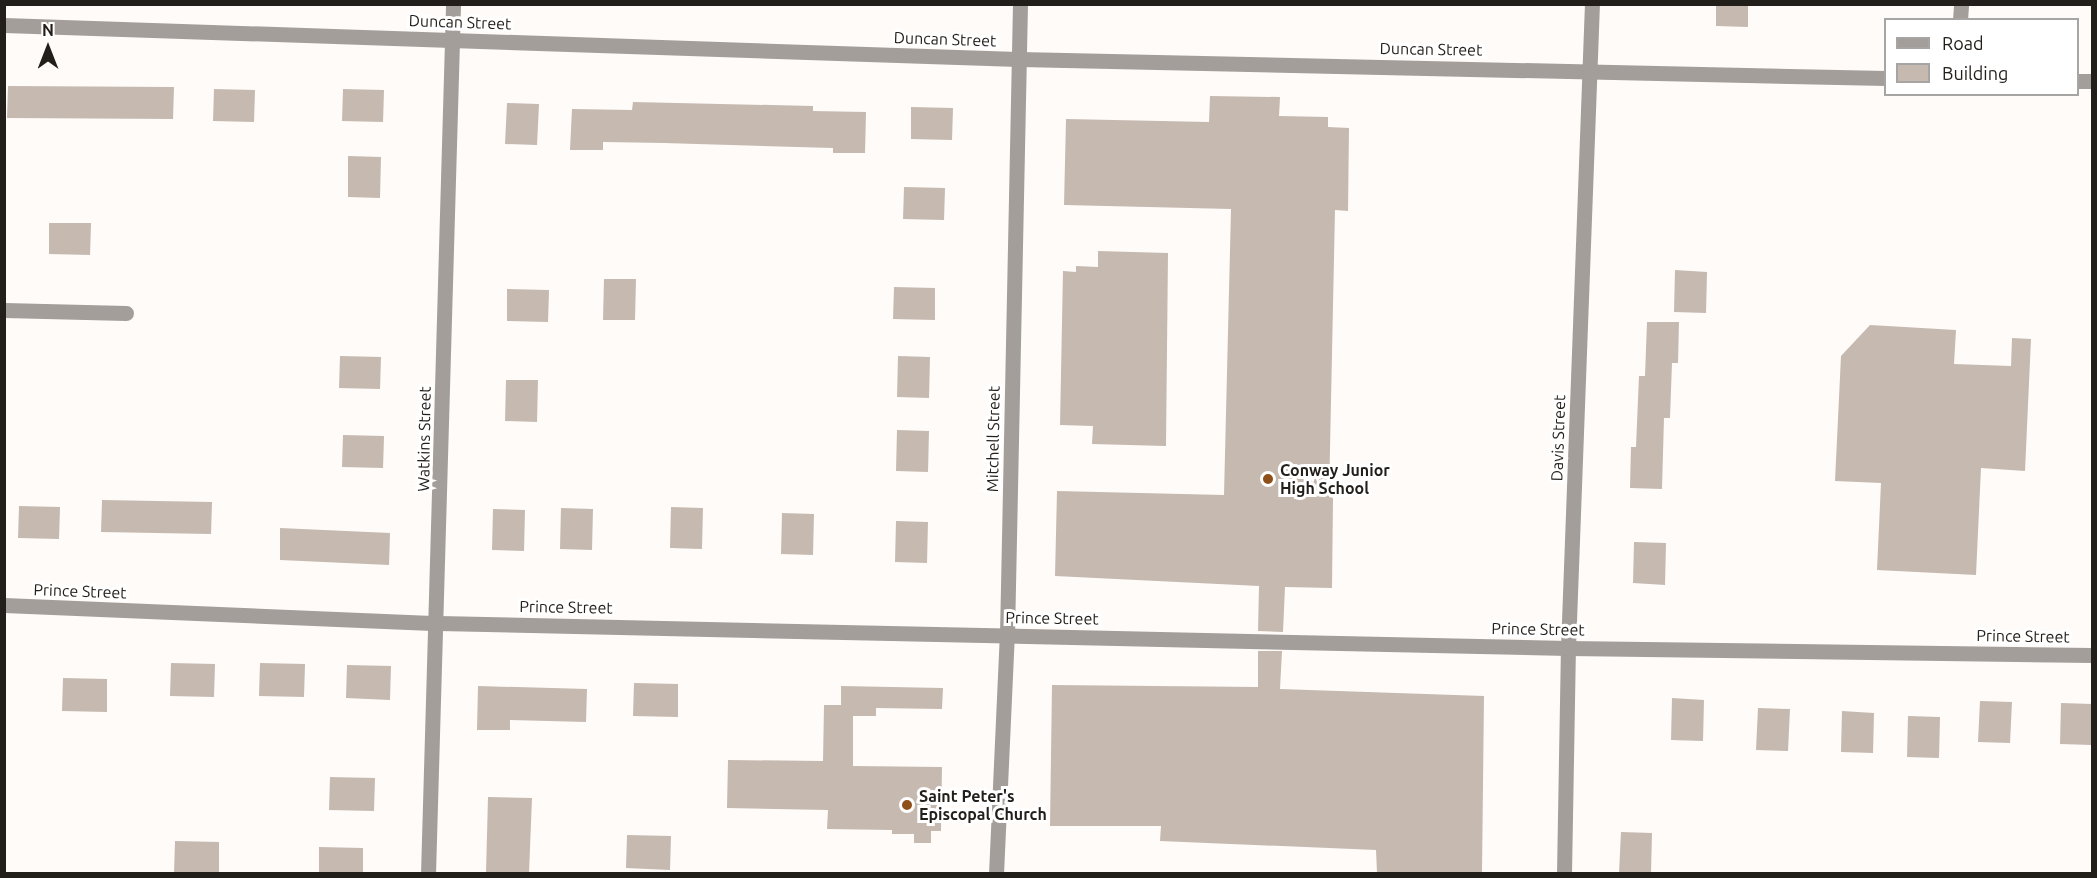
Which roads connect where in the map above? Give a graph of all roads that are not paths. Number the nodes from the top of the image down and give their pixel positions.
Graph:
1 (453, 4) edge
2 (1020, 4) edge
3 (1592, 4) edge
4 (4, 25) edge
5 (451, 40) junction
6 (1019, 59) junction
7 (1590, 71) junction
8 (1884, 78) edge
9 (4, 310) edge
10 (126, 313) dead end
11 (6, 606) edge
12 (438, 622) junction
13 (1007, 635) junction
14 (1568, 648) junction
15 (2092, 655) edge
16 (428, 873) edge
17 (996, 873) edge
18 (1564, 873) edge

1 - 5 street, Watkins Street
2 - 6 street, Mitchell Street
3 - 7 street, Davis Street
4 - 5 street, Duncan Street
5 - 6 street, Duncan Street
5 - 12 street, Watkins Street
6 - 7 street, Duncan Street
6 - 13 street, Mitchell Street
7 - 8 street, Duncan Street
7 - 14 street, Davis Street
9 - 10 street
11 - 12 street, Prince Street
12 - 13 street, Prince Street
12 - 16 street, Watkins Street
13 - 14 street, Prince Street
13 - 17 street, Mitchell Street
14 - 15 street, Prince Street
14 - 18 street, Davis Street

